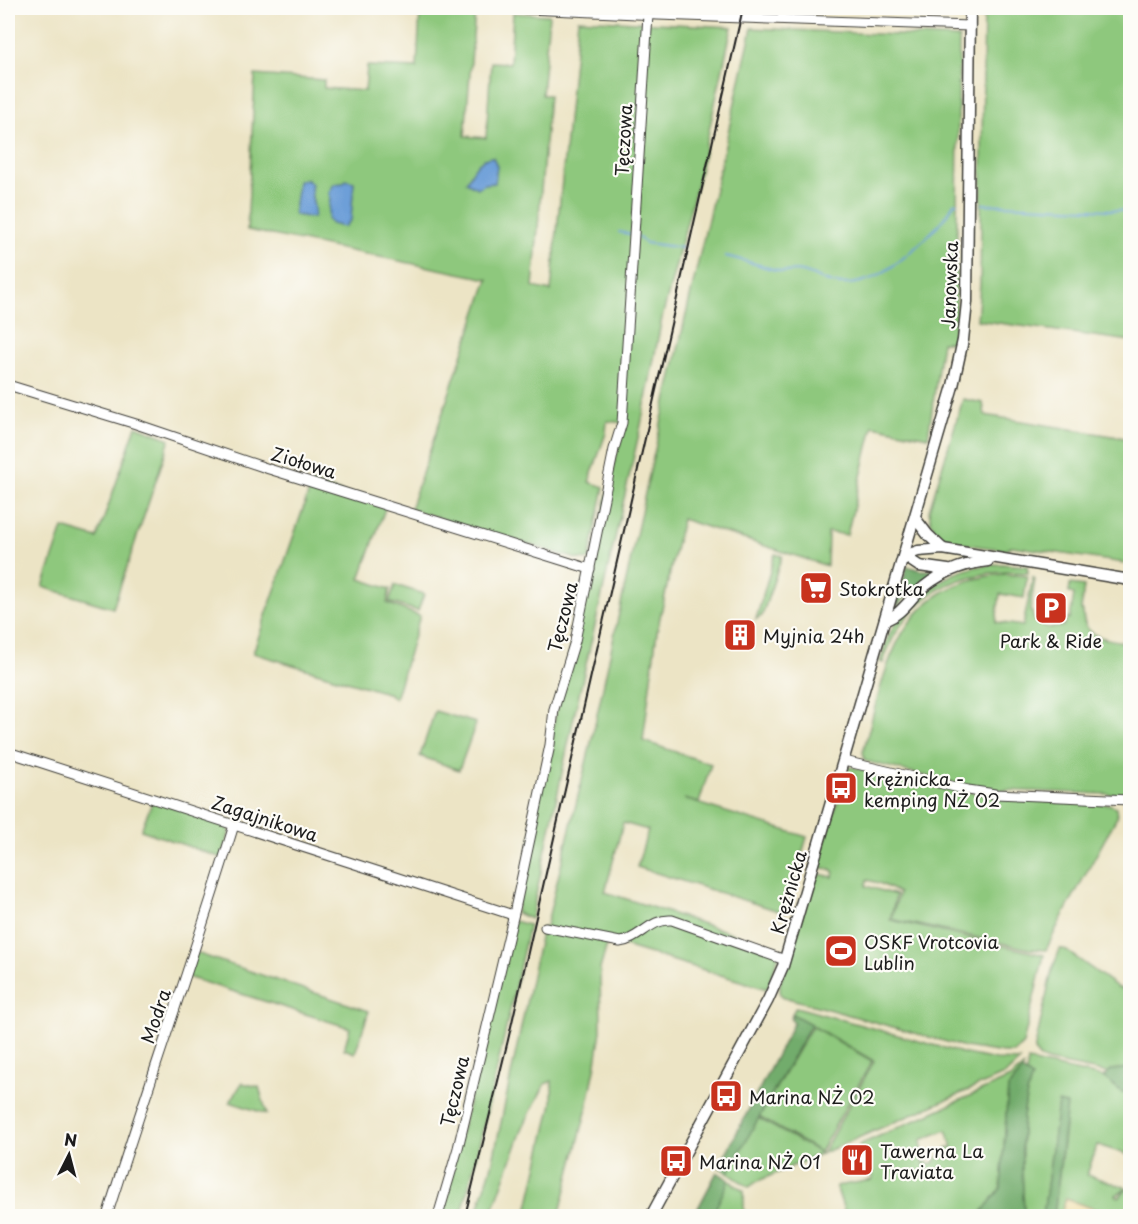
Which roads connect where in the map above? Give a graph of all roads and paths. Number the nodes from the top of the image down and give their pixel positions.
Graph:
1 (507, 8) edge
2 (970, 8) edge
3 (648, 15) junction
4 (969, 26) junction
5 (8, 385) edge
6 (915, 518) junction
7 (943, 549) junction
8 (904, 556) junction
9 (1003, 560) junction
10 (590, 569) junction
11 (949, 570) junction
12 (1131, 580) edge
13 (886, 620) junction
14 (8, 752) edge
15 (844, 761) junction
16 (1131, 800) edge
17 (234, 825) junction
18 (513, 915) junction
19 (545, 927) dead end
20 (785, 960) junction
21 (107, 1216) edge
22 (438, 1216) edge
23 (651, 1216) edge

1 - 3 street
2 - 4 street, Janowska
3 - 4 street
3 - 10 street, Tęczowa
4 - 6 street, Janowska
5 - 10 street, Ziołowa
6 - 7 street
6 - 8 street, Janowska
7 - 8 street
7 - 9 street
8 - 11 street
8 - 13 street, Krężnicka
9 - 11 street
9 - 12 street
10 - 18 street, Tęczowa
11 - 13 street
13 - 15 street, Krężnicka
14 - 17 street, Zagajnikowa
15 - 16 street
15 - 20 street, Krężnicka
17 - 18 street, Zagajnikowa
17 - 21 street, Modra
18 - 22 street, Tęczowa
19 - 20 street
20 - 23 street, Krężnicka

